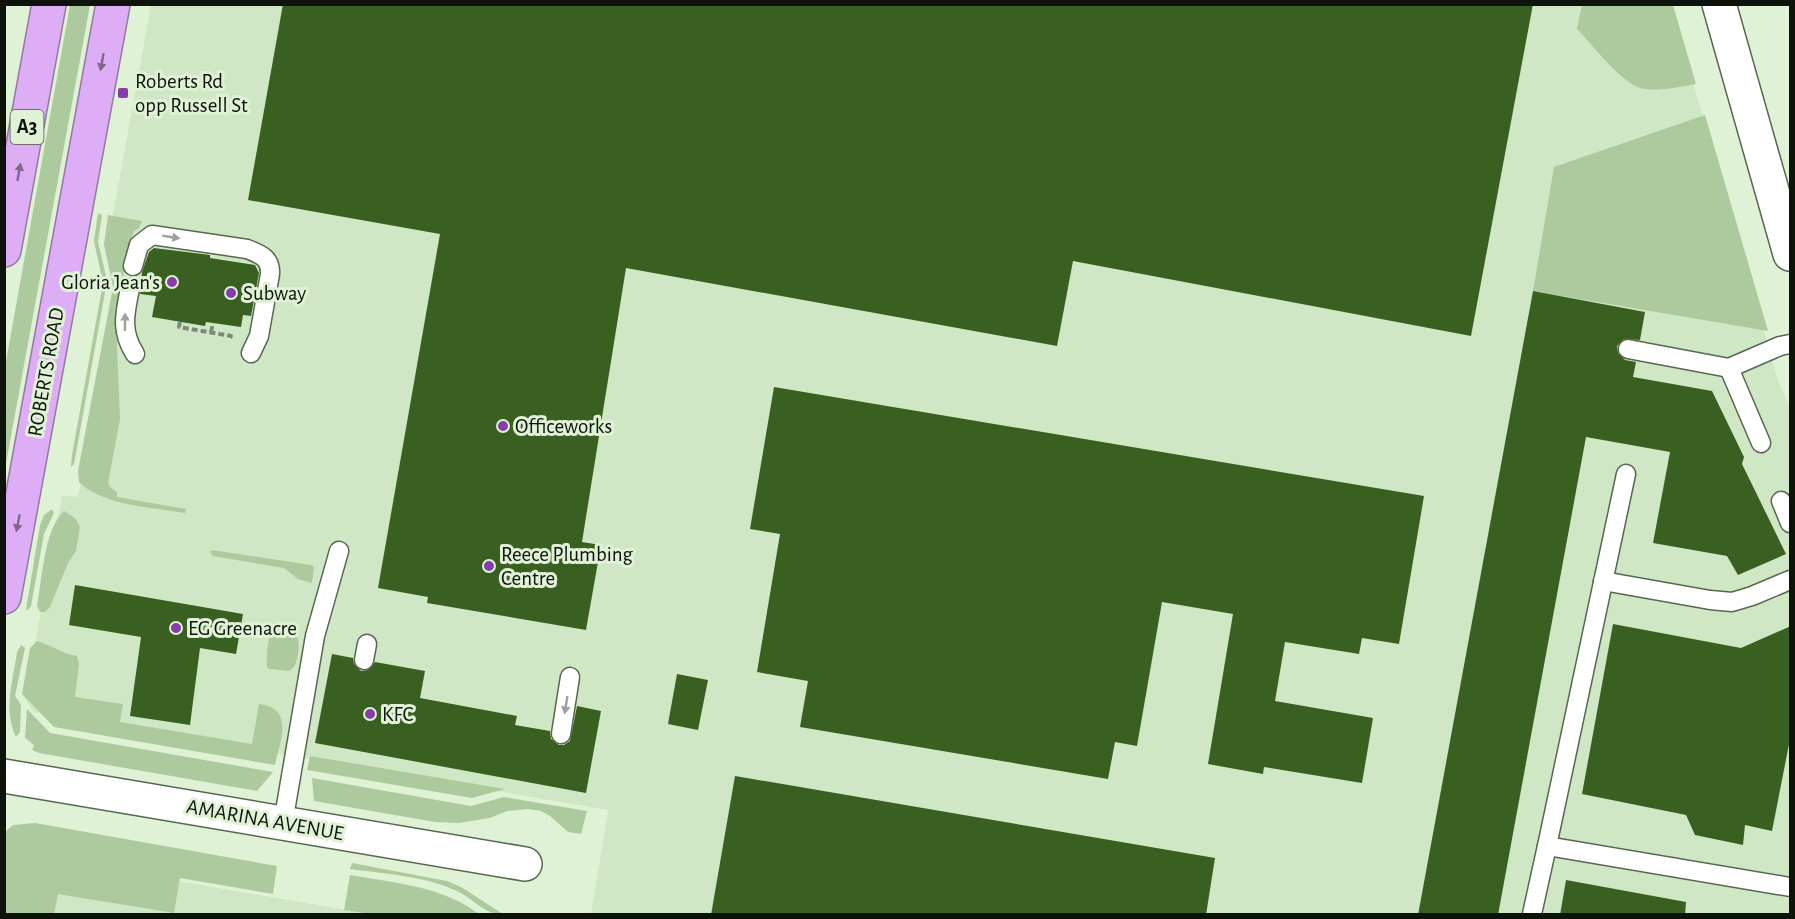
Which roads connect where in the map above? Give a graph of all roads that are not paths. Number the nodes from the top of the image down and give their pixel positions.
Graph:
1 (49, 4) edge
2 (113, 4) edge
3 (1719, 4) edge
4 (4, 250) edge
5 (1791, 254) edge
6 (133, 266) dead end
7 (129, 288) dead end
8 (1791, 344) edge
9 (1628, 349) dead end
10 (251, 353) dead end
11 (135, 354) dead end
12 (1729, 368) junction
13 (1761, 443) dead end
14 (1626, 474) dead end
15 (1781, 501) dead end
16 (1791, 523) edge
17 (339, 551) dead end
18 (1791, 580) edge
19 (1603, 581) junction
20 (4, 597) edge
21 (570, 677) dead end
22 (561, 734) dead end
23 (4, 776) edge
24 (284, 823) junction
25 (1547, 846) junction
26 (525, 864) dead end
27 (1791, 887) edge
28 (1532, 915) edge

4 -> 1 highway, A3
2 -> 20 highway, ROBERTS ROAD
3 - 5 street
6 -> 10 lane
11 -> 7 lane
8 - 12 lane
9 - 12 lane
12 - 13 lane
14 - 19 lane
15 - 16 lane
17 - 24 lane
18 - 19 lane
19 - 25 lane
21 -> 22 lane
23 - 24 street, AMARINA AVENUE
24 - 26 street, AMARINA AVENUE
25 - 27 lane
25 - 28 lane

